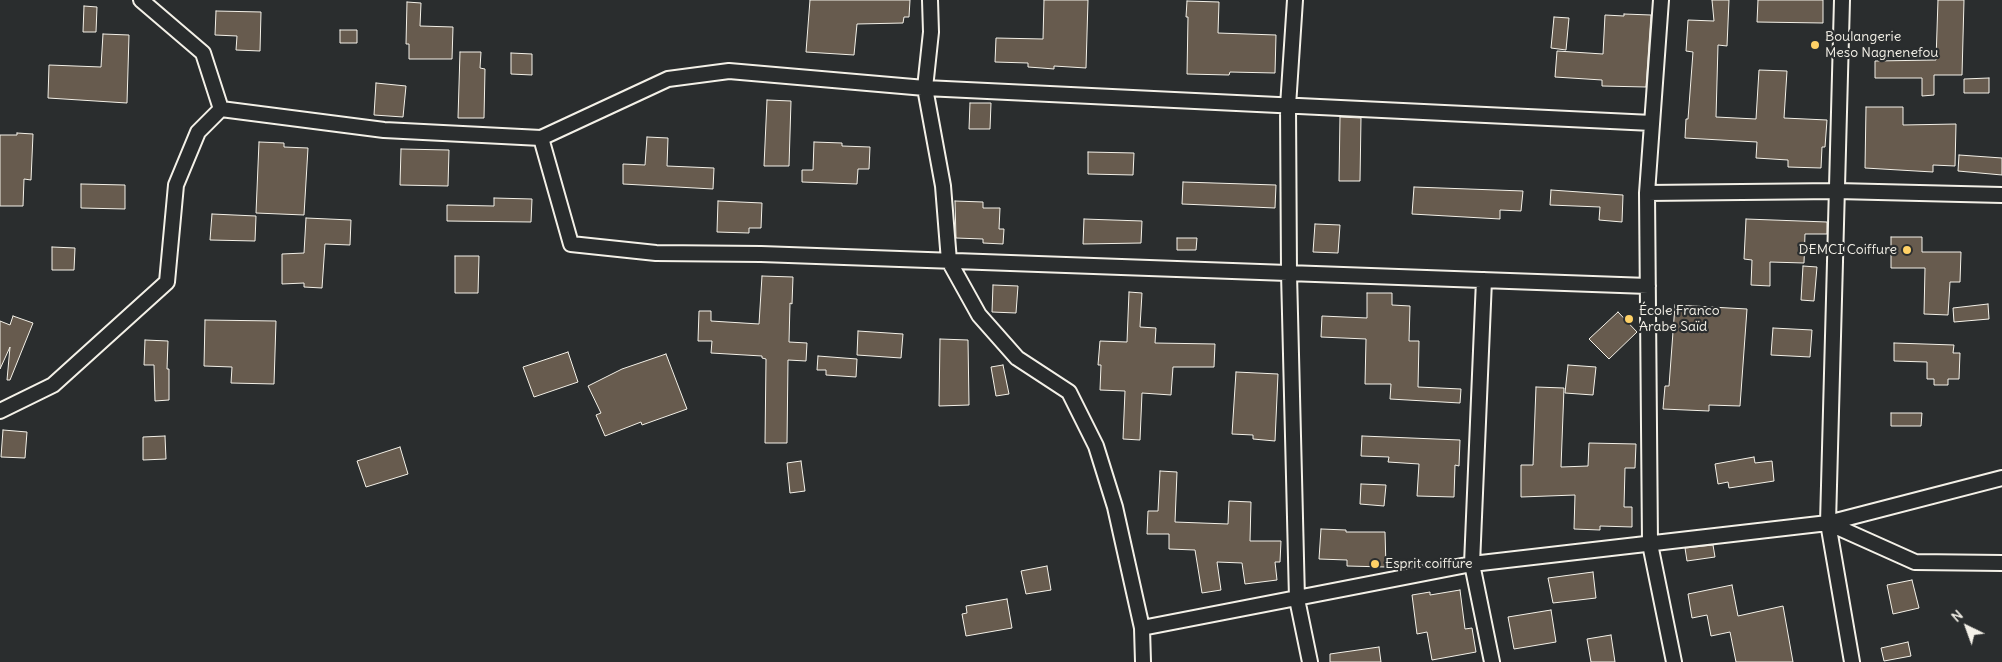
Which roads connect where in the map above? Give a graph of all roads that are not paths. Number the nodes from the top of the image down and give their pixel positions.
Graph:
1 (141, 0) edge
2 (930, 0) edge
3 (1295, 0) edge
4 (1661, 0) edge
5 (1842, 0) edge
6 (925, 88) junction
7 (1288, 106) junction
8 (221, 108) junction
9 (1652, 123) junction
10 (542, 138) junction
11 (1837, 190) junction
12 (1647, 193) junction
13 (2002, 195) edge
14 (949, 261) junction
15 (1289, 273) junction
16 (1484, 280) junction
17 (1648, 286) junction
18 (0, 411) edge
19 (2002, 478) edge
20 (1828, 523) junction
21 (1650, 544) junction
22 (2002, 563) edge
23 (1472, 564) junction
24 (1297, 599) junction
25 (1142, 628) junction
26 (1143, 662) edge
27 (1310, 662) edge
28 (1492, 662) edge
29 (1674, 662) edge
30 (1852, 662) edge

1 - 8 street
2 - 6 street
3 - 7 street
4 - 9 street
5 - 11 street
6 - 7 street
6 - 10 street
6 - 14 street
7 - 9 street
7 - 15 street
8 - 10 street
8 - 18 street
9 - 12 street
10 - 14 street
11 - 12 street
11 - 13 street
11 - 20 street
12 - 17 street
14 - 15 street
14 - 25 street
15 - 16 street
15 - 24 street
16 - 17 street
16 - 23 street
17 - 21 street
19 - 20 street
20 - 21 street
20 - 22 street
20 - 30 street
21 - 23 street
21 - 29 street
23 - 24 street
23 - 28 street
24 - 25 street
24 - 27 street
25 - 26 street

